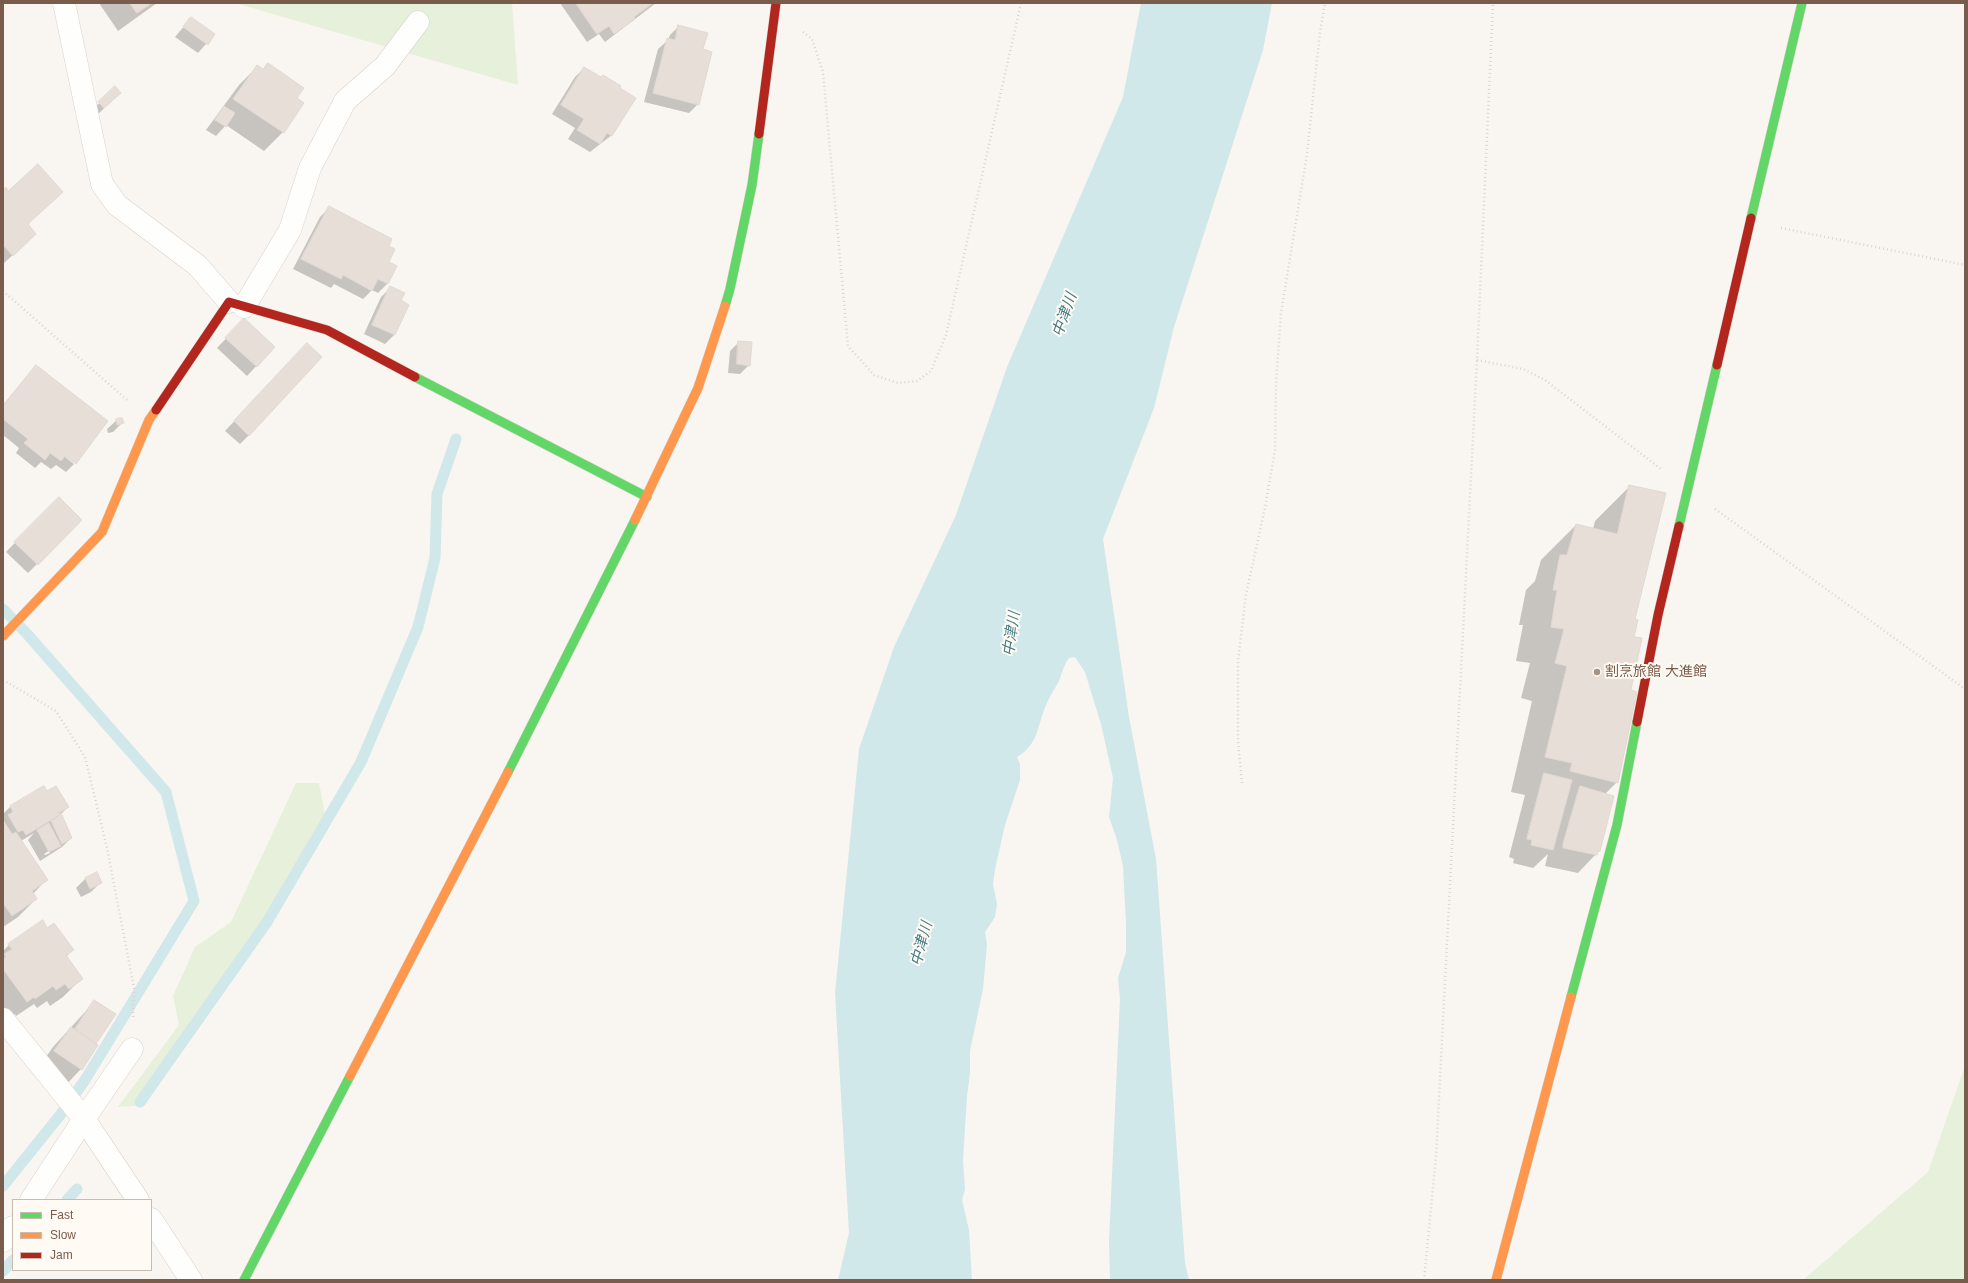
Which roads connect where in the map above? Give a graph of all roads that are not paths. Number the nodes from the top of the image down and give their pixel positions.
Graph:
1 (64, 3) edge
2 (776, 3) edge
3 (1802, 3) edge
4 (418, 22) dead end
5 (236, 305) junction
6 (647, 497) junction
7 (3, 636) edge
8 (3, 1019) edge
9 (132, 1049) road end
10 (84, 1119) junction
11 (32, 1199) edge
12 (137, 1199) edge
13 (152, 1221) edge
14 (12, 1228) edge
15 (3, 1241) edge
16 (191, 1280) edge
17 (244, 1280) edge
18 (1496, 1280) edge

1 - 5 street
2 - 6 street
3 - 18 street
4 - 5 street
5 - 6 street
5 - 7 street
6 - 17 street
8 - 10 street
9 - 10 street
10 - 11 street
10 - 12 street
13 - 16 street
14 - 15 street

